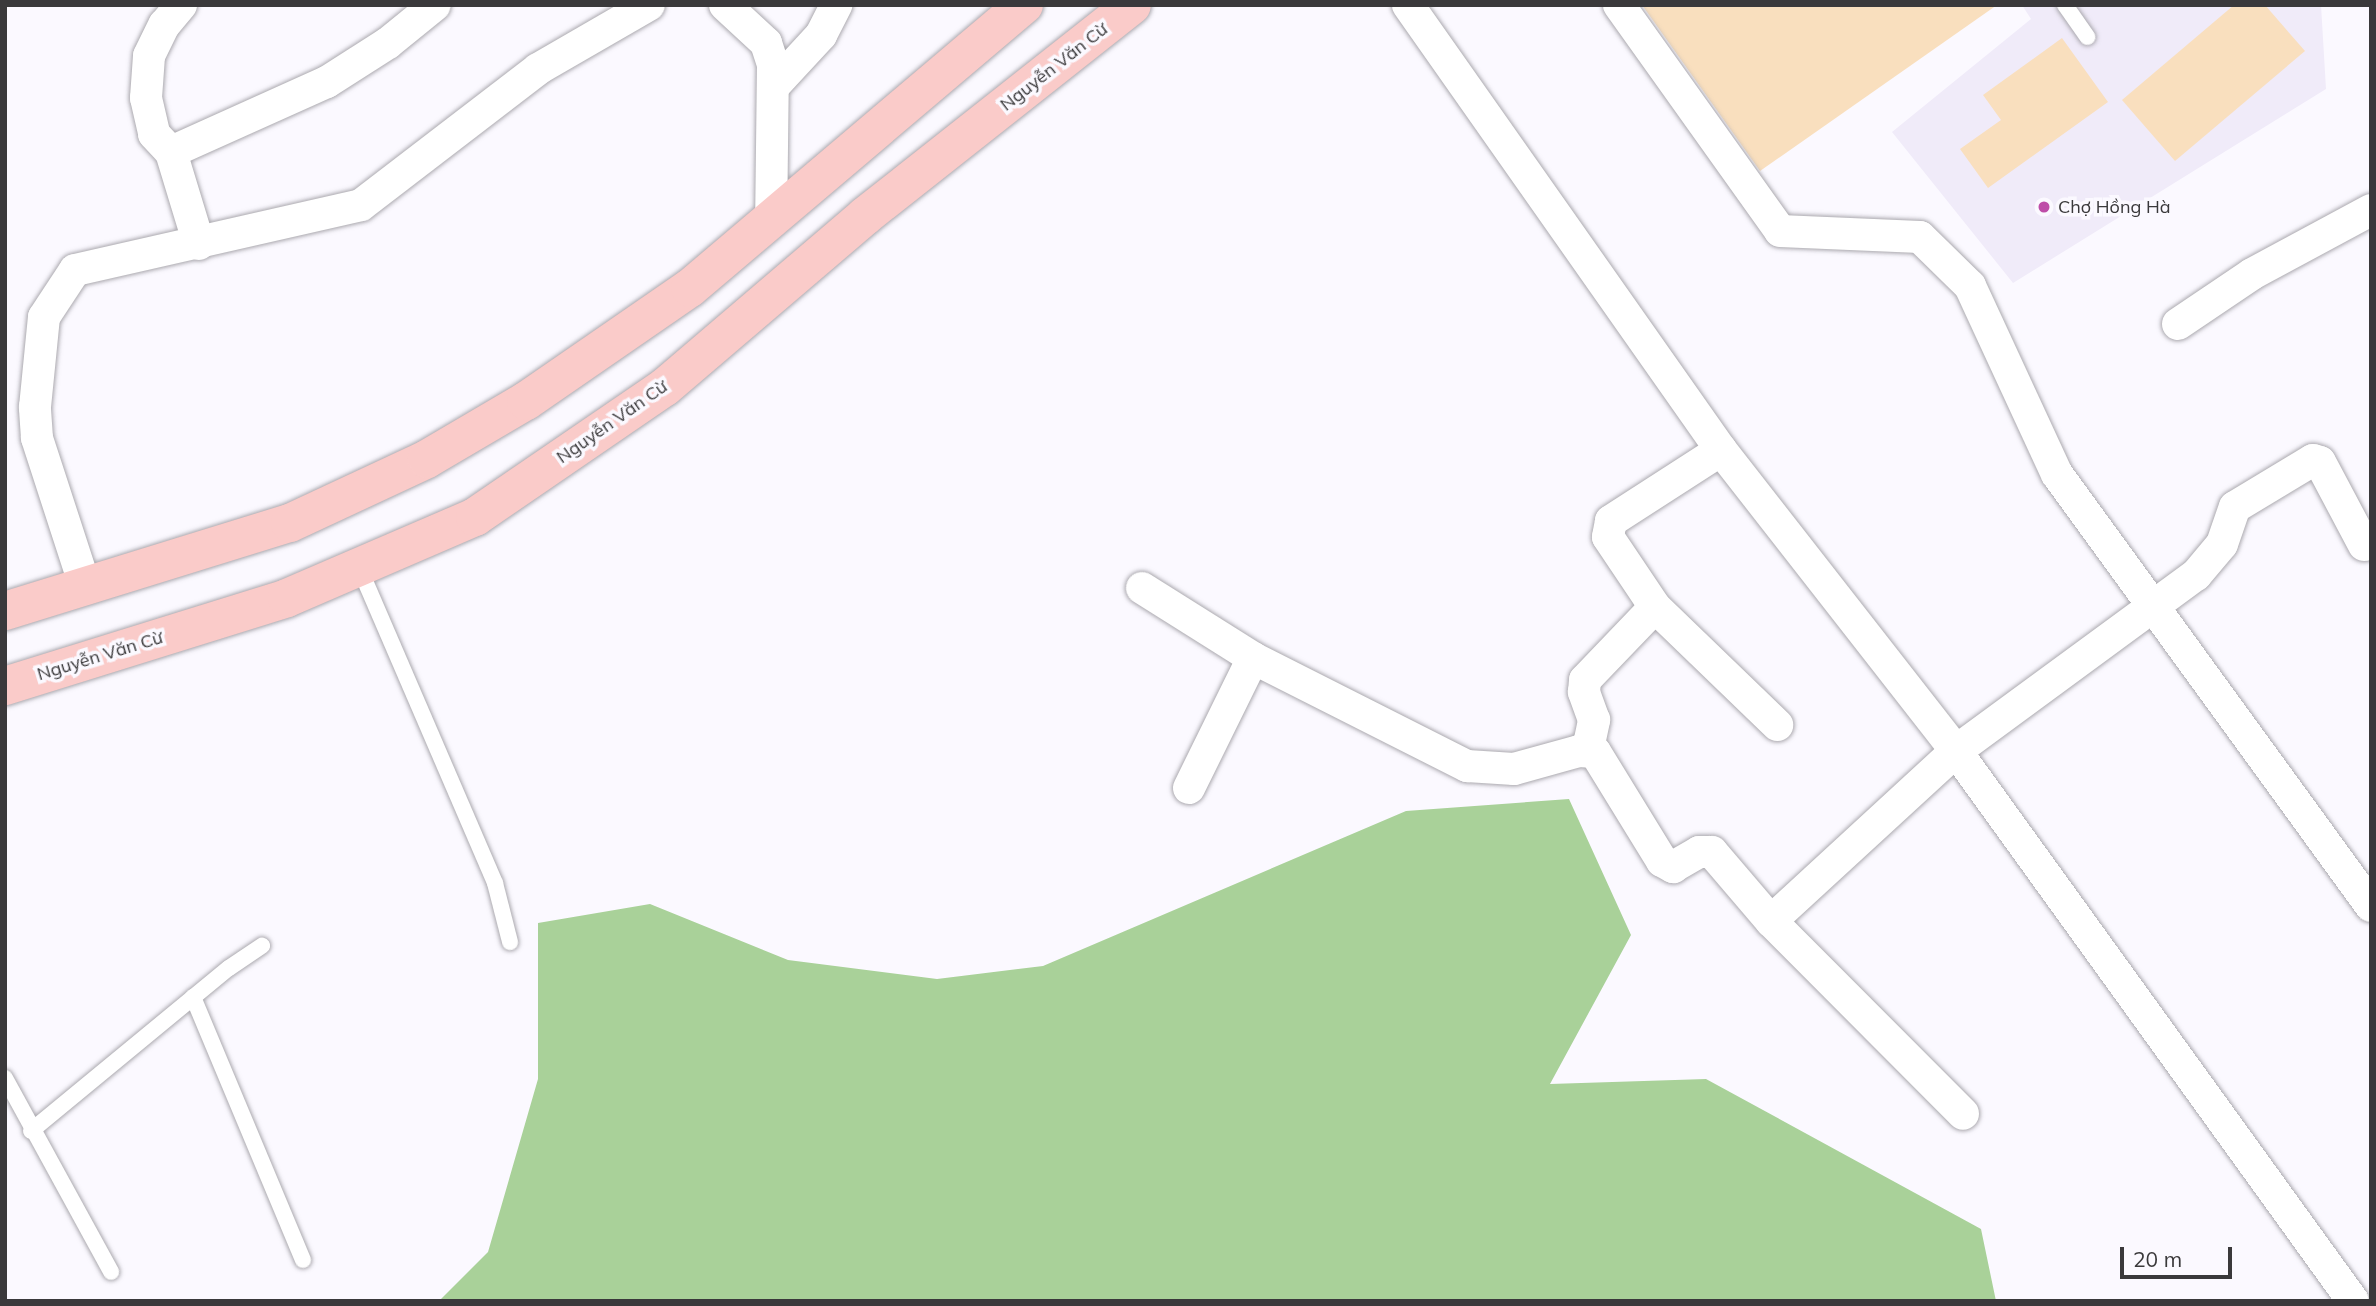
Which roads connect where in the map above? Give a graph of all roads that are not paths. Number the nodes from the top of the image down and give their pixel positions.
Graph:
1 (181, 5) edge
2 (435, 5) edge
3 (649, 5) edge
4 (725, 5) edge
5 (836, 5) edge
6 (1024, 5) edge
7 (1132, 5) edge
8 (1408, 5) edge
9 (1619, 5) edge
10 (2065, 5) edge
11 (2087, 37) dead end
12 (773, 87) junction
13 (171, 152) junction
14 (2371, 210) edge
15 (771, 221) junction
16 (199, 244) junction
17 (2178, 324) dead end
18 (1721, 450) junction
19 (2364, 545) dead end
20 (359, 567) junction
21 (85, 586) junction
22 (1142, 588) dead end
23 (2152, 605) junction
24 (1655, 607) junction
25 (5, 611) edge
26 (1253, 658) junction
27 (5, 686) edge
28 (1777, 725) dead end
29 (1588, 749) junction
30 (1956, 751) junction
31 (1189, 788) dead end
32 (2371, 906) edge
33 (1771, 921) junction
34 (510, 942) dead end
35 (262, 946) dead end
36 (192, 997) junction
37 (5, 1078) edge
38 (1963, 1114) dead end
39 (31, 1130) junction
40 (303, 1260) dead end
41 (111, 1272) dead end
42 (2353, 1301) edge

1 - 13 street
2 - 13 street
3 - 16 street
4 - 12 street
5 - 12 street
6 - 15 main road
7 - 20 main road, Nguyễn Văn Cừ
8 - 18 street
9 - 23 street
10 - 11 lane
12 - 15 street
13 - 16 street
14 - 17 street
15 - 21 main road
16 - 21 street
18 - 24 street
18 - 30 street
19 - 23 street
20 - 27 main road, Nguyễn Văn Cừ
20 - 34 lane
21 - 25 main road
22 - 26 street
23 - 30 street
23 - 32 street
24 - 28 street
24 - 29 street
26 - 29 street
26 - 31 street
29 - 33 street
30 - 33 street
30 - 42 street
33 - 38 street
35 - 36 lane
36 - 39 lane
36 - 40 lane
37 - 39 lane
39 - 41 lane

